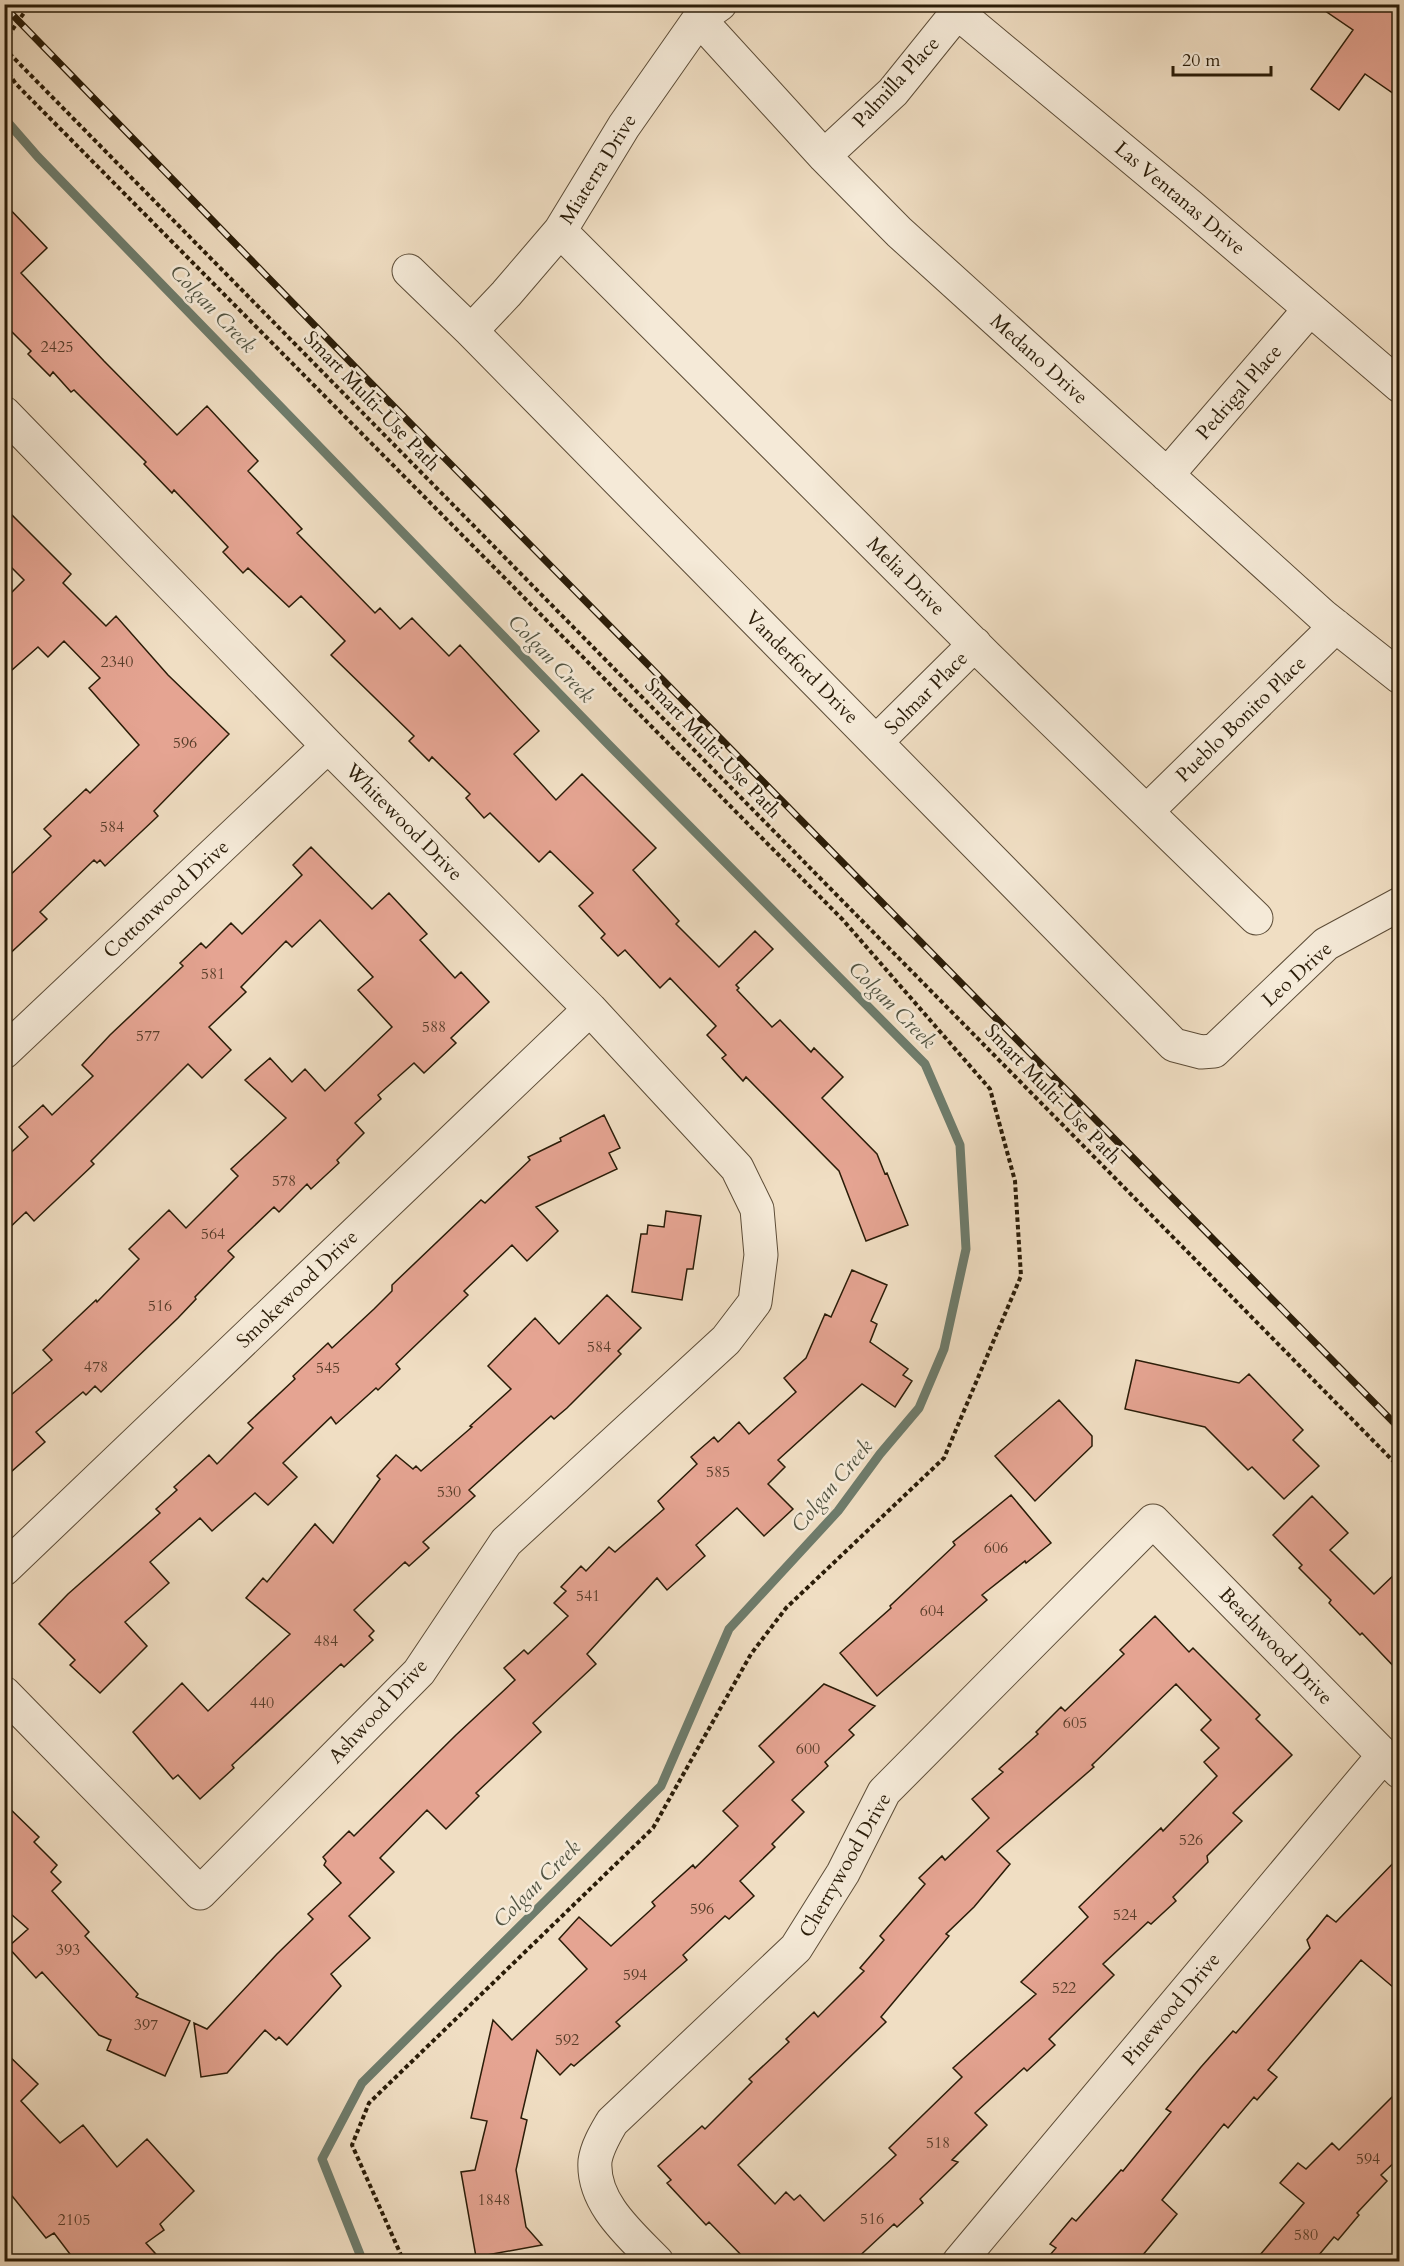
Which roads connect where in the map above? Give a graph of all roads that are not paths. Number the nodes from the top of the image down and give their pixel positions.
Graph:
1 (961, 9) edge
2 (709, 12) edge
3 (824, 156) junction
4 (560, 231) junction
5 (410, 271) dead end
6 (1310, 309) junction
7 (471, 331) junction
8 (1400, 386) edge
9 (4, 413) edge
10 (1167, 475) junction
11 (1336, 626) junction
12 (975, 644) junction
13 (1400, 677) edge
14 (876, 742) junction
15 (328, 746) junction
16 (1147, 811) junction
17 (1400, 904) edge
18 (1256, 918) dead end
19 (590, 1009) junction
20 (4, 1052) edge
21 (1202, 1052) joint
22 (761, 1256) joint
23 (1153, 1521) joint
24 (4, 1569) edge
25 (4, 1694) edge
26 (1391, 1764) edge
27 (657, 2262) edge
28 (959, 2262) edge

1 - 3 street, Palmilla Place
1 - 6 street, Las Ventanas Drive
2 - 3 street, Medano Drive
2 - 4 street, Miaterra Drive
3 - 10 street, Medano Drive
4 - 7 street, Miaterra Drive
4 - 12 street, Melia Drive
5 - 7 street, Vanderford Drive
6 - 8 street, Las Ventanas Drive
6 - 10 street, Pedrigal Place
7 - 14 street, Vanderford Drive
9 - 15 street, Whitewood Drive
10 - 11 street, Medano Drive
11 - 13 street, Medano Drive
11 - 16 street, Pueblo Bonito Place
12 - 14 street, Solmar Place
12 - 16 street, Melia Drive
14 - 21 street, Vanderford Drive
15 - 19 street, Whitewood Drive
15 - 20 street, Cottonwood Drive
16 - 18 street, Melia Drive
17 - 21 street, Leo Drive
19 - 22 street, Whitewood Drive
19 - 24 street, Smokewood Drive
22 - 25 street, Ashwood Drive
23 - 26 street, Beachwood Drive
23 - 27 street, Cherrywood Drive
26 - 28 street, Pinewood Drive

